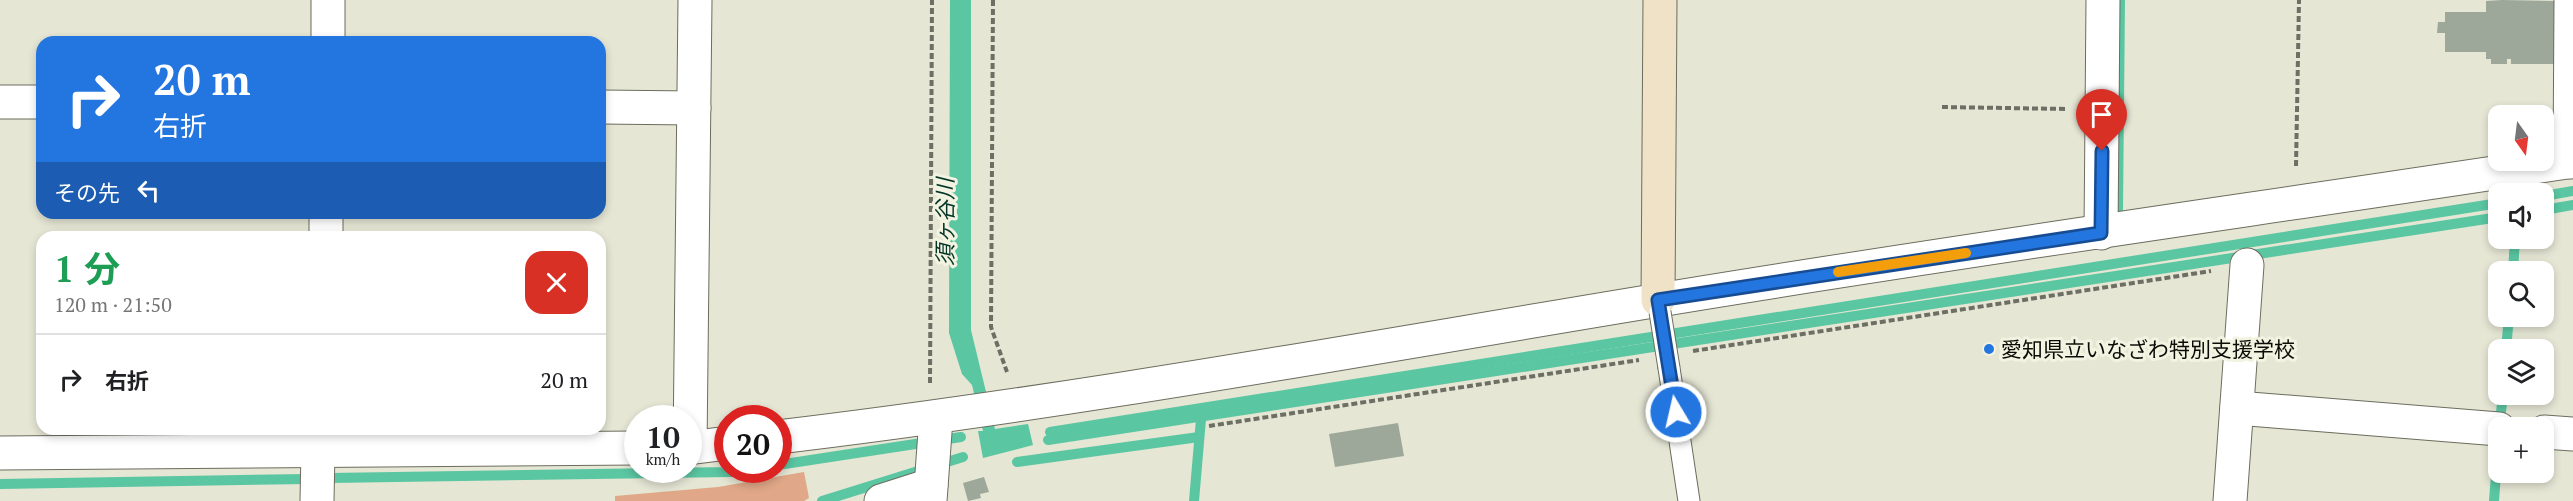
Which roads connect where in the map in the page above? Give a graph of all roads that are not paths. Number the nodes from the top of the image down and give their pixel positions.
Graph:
1 (328, 0) edge
2 (695, 0) edge
3 (1660, 0) edge
4 (2103, 0) edge
5 (2571, 0) edge
6 (328, 36) edge
7 (0, 102) edge
8 (36, 102) edge
9 (606, 107) edge
10 (694, 108) junction
11 (2572, 161) edge
12 (2101, 233) junction
13 (2247, 265) road end
14 (1659, 306) junction
15 (690, 405) edge
16 (2237, 408) junction
17 (934, 422) junction
18 (2488, 428) edge
19 (2554, 433) edge
20 (2573, 434) edge
21 (792, 436) edge
22 (322, 443) edge
23 (624, 448) edge
24 (0, 453) edge
25 (931, 489) edge
26 (317, 501) edge
27 (882, 501) edge
28 (1689, 501) edge
29 (2230, 501) edge

1 - 6 street
2 - 10 street
3 - 14 street
4 - 12 street
5 - 11 street
7 - 8 street
9 - 10 street
10 - 15 street
11 - 12 street
12 - 14 street
13 - 16 street
14 - 17 street
14 - 28 lane, bridge
16 - 18 street
16 - 29 street
17 - 21 street
17 - 25 street
19 - 20 street
22 - 23 street
22 - 24 street
22 - 26 street
25 - 27 street

